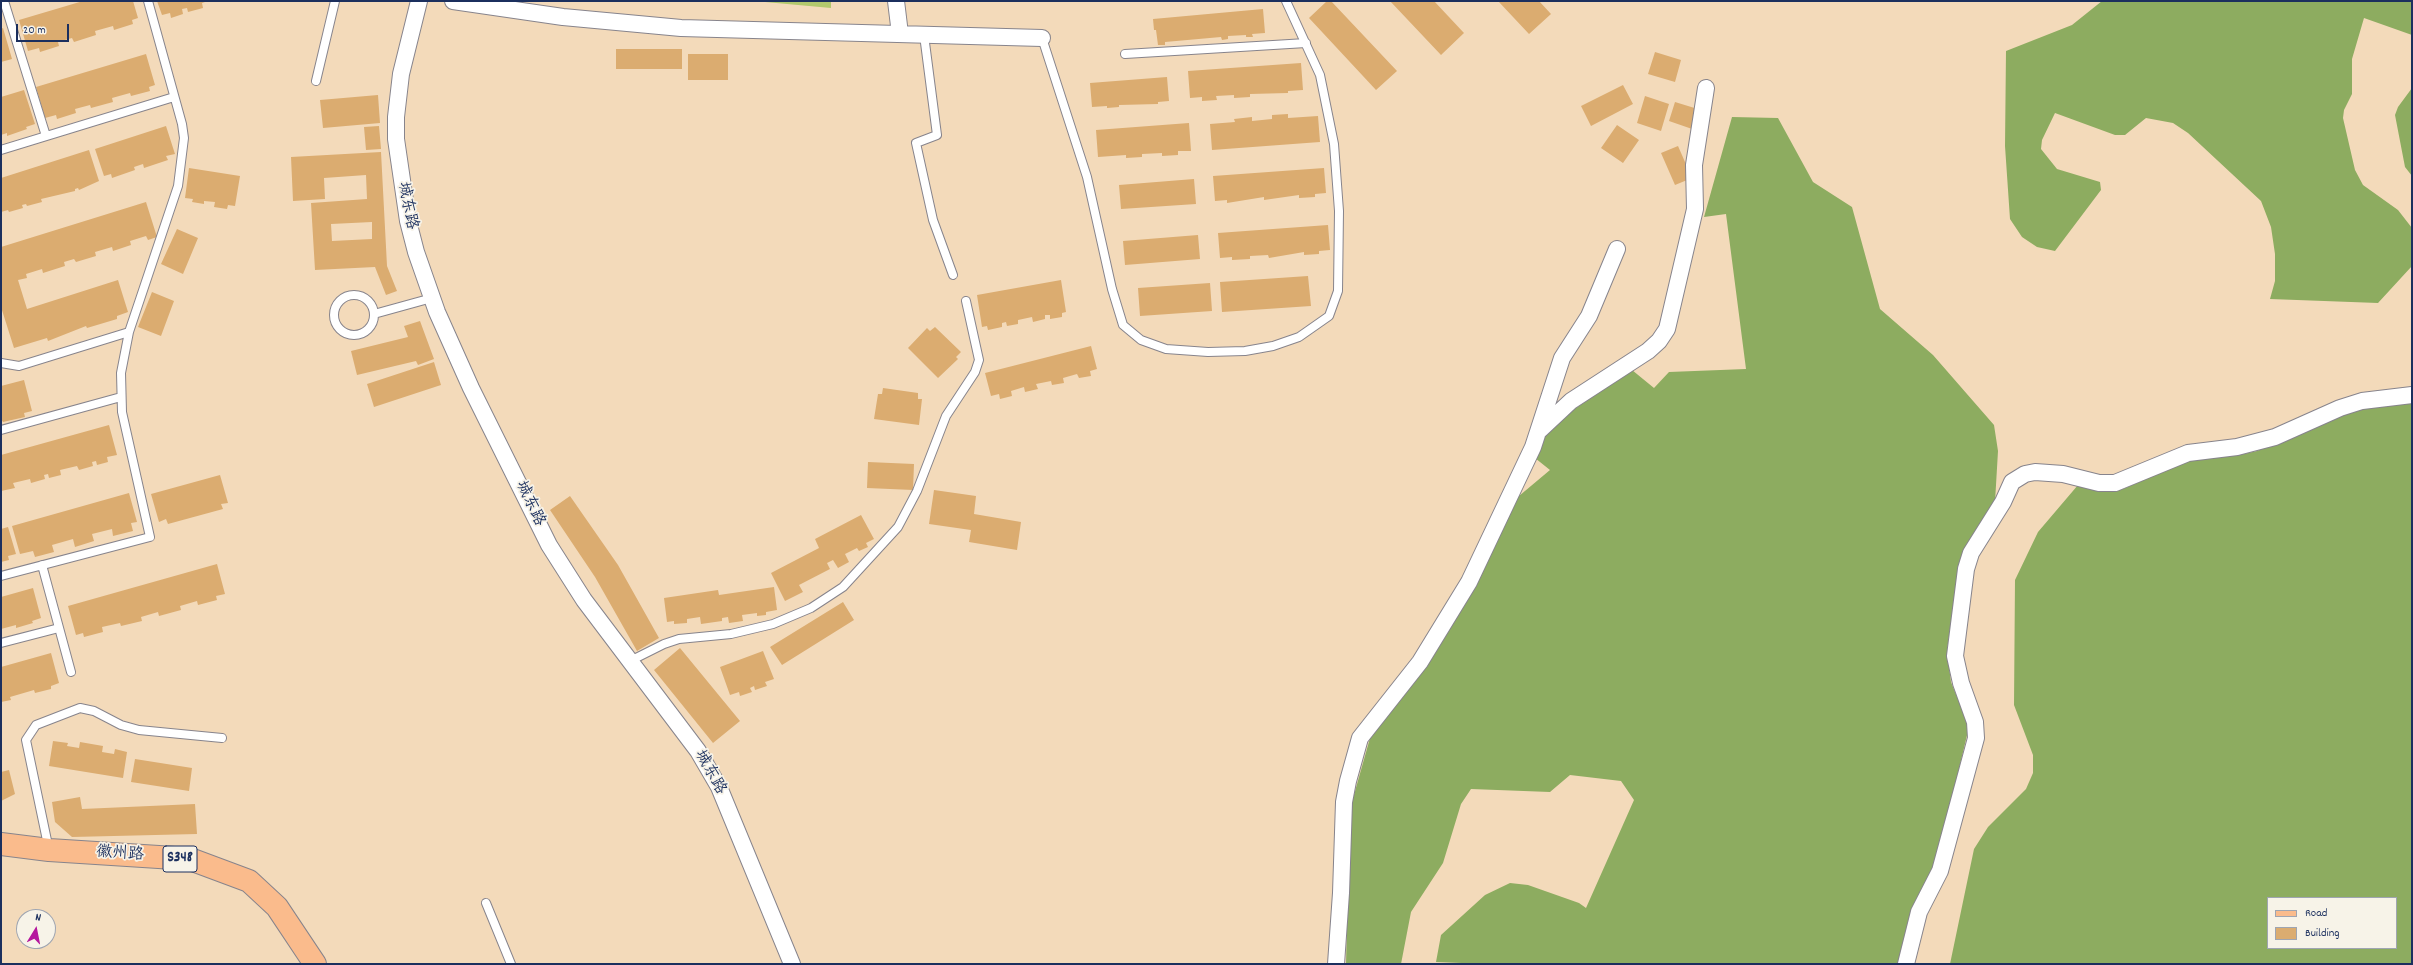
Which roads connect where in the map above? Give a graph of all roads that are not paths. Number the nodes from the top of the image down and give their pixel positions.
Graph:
1 (4, 1) edge
2 (148, 1) edge
3 (335, 1) edge
4 (419, 1) edge
5 (453, 1) edge
6 (896, 1) edge
7 (1286, 1) edge
8 (900, 34) junction
9 (924, 35) junction
10 (1042, 38) joint
11 (1306, 43) junction
12 (1125, 54) dead end
13 (316, 81) dead end
14 (1706, 88) dead end
15 (174, 97) junction
16 (46, 136) junction
17 (1, 150) edge
18 (1617, 249) dead end
19 (954, 275) dead end
20 (432, 298) junction
21 (966, 301) dead end
22 (374, 314) junction
23 (129, 332) junction
24 (1, 363) edge
25 (2412, 395) edge
26 (121, 397) junction
27 (1, 430) edge
28 (1538, 433) junction
29 (42, 565) junction
30 (1, 576) edge
31 (59, 628) junction
32 (1, 644) edge
33 (630, 662) junction
34 (71, 672) dead end
35 (222, 738) dead end
36 (1, 844) edge
37 (49, 850) junction
38 (486, 903) dead end
39 (315, 964) edge
40 (511, 964) edge
41 (792, 964) edge
42 (1336, 964) edge
43 (1906, 964) edge

1 - 16 lane
2 - 15 lane
3 - 13 lane
4 - 20 street, 城东路
5 - 8 street
6 - 8 street
7 - 11 lane
8 - 9 street
9 - 10 street
9 - 19 lane
10 - 11 lane
11 - 12 lane
14 - 28 street
15 - 16 lane
15 - 23 lane
16 - 17 lane
18 - 28 street
20 - 22 lane
20 - 33 street, 城东路
21 - 33 lane
22 - 22 lane
23 - 24 lane
23 - 26 lane
25 - 43 street
26 - 27 lane
26 - 29 lane
28 - 42 street
29 - 30 lane
29 - 31 lane
31 - 32 lane
31 - 34 lane
33 - 41 street, 城东路
35 - 37 lane
36 - 37 main road, 徽州路 / S348
37 - 39 main road, 徽州路 / S348
38 - 40 lane

